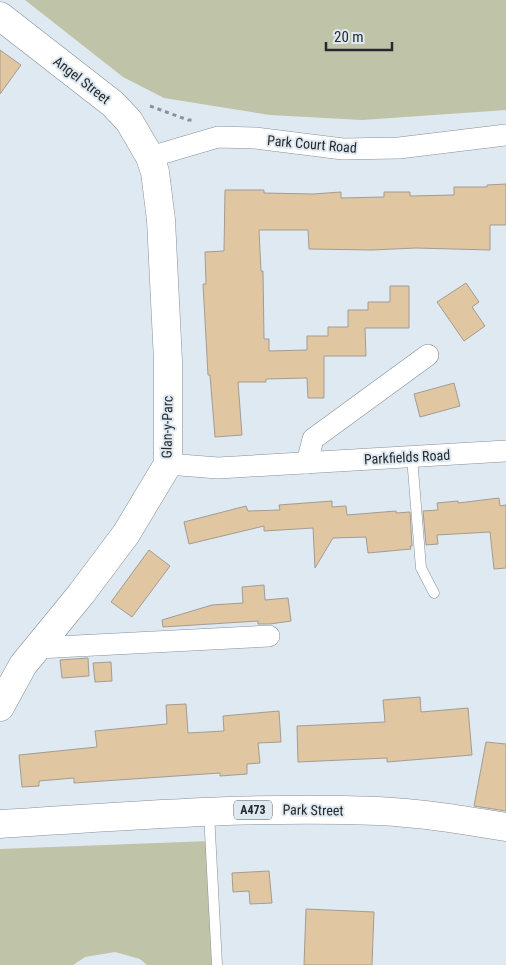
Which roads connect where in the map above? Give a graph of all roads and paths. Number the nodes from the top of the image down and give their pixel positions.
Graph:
1 (0, 16) edge
2 (146, 105) dead end
3 (197, 121) dead end
4 (506, 135) edge
5 (150, 157) junction
6 (428, 355) dead end
7 (506, 451) edge
8 (412, 457) junction
9 (307, 463) junction
10 (168, 464) junction
11 (434, 593) dead end
12 (269, 636) dead end
13 (37, 648) junction
14 (0, 707) edge
15 (209, 812) junction
16 (0, 824) edge
17 (506, 827) edge
18 (217, 965) edge

1 - 5 street, Angel Street
2 - 3 path
4 - 5 street, Park Court Road
5 - 10 street, Glan-y-Parc
6 - 9 street
7 - 8 street, Parkfields Road
8 - 9 street, Parkfields Road
8 - 11 lane
9 - 10 street, Parkfields Road
10 - 13 street, Glan-y-Parc
12 - 13 street
13 - 14 street, Glan-y-Parc
15 - 16 street, Park Street / A473
15 - 17 street, Park Street / A473
15 - 18 lane

